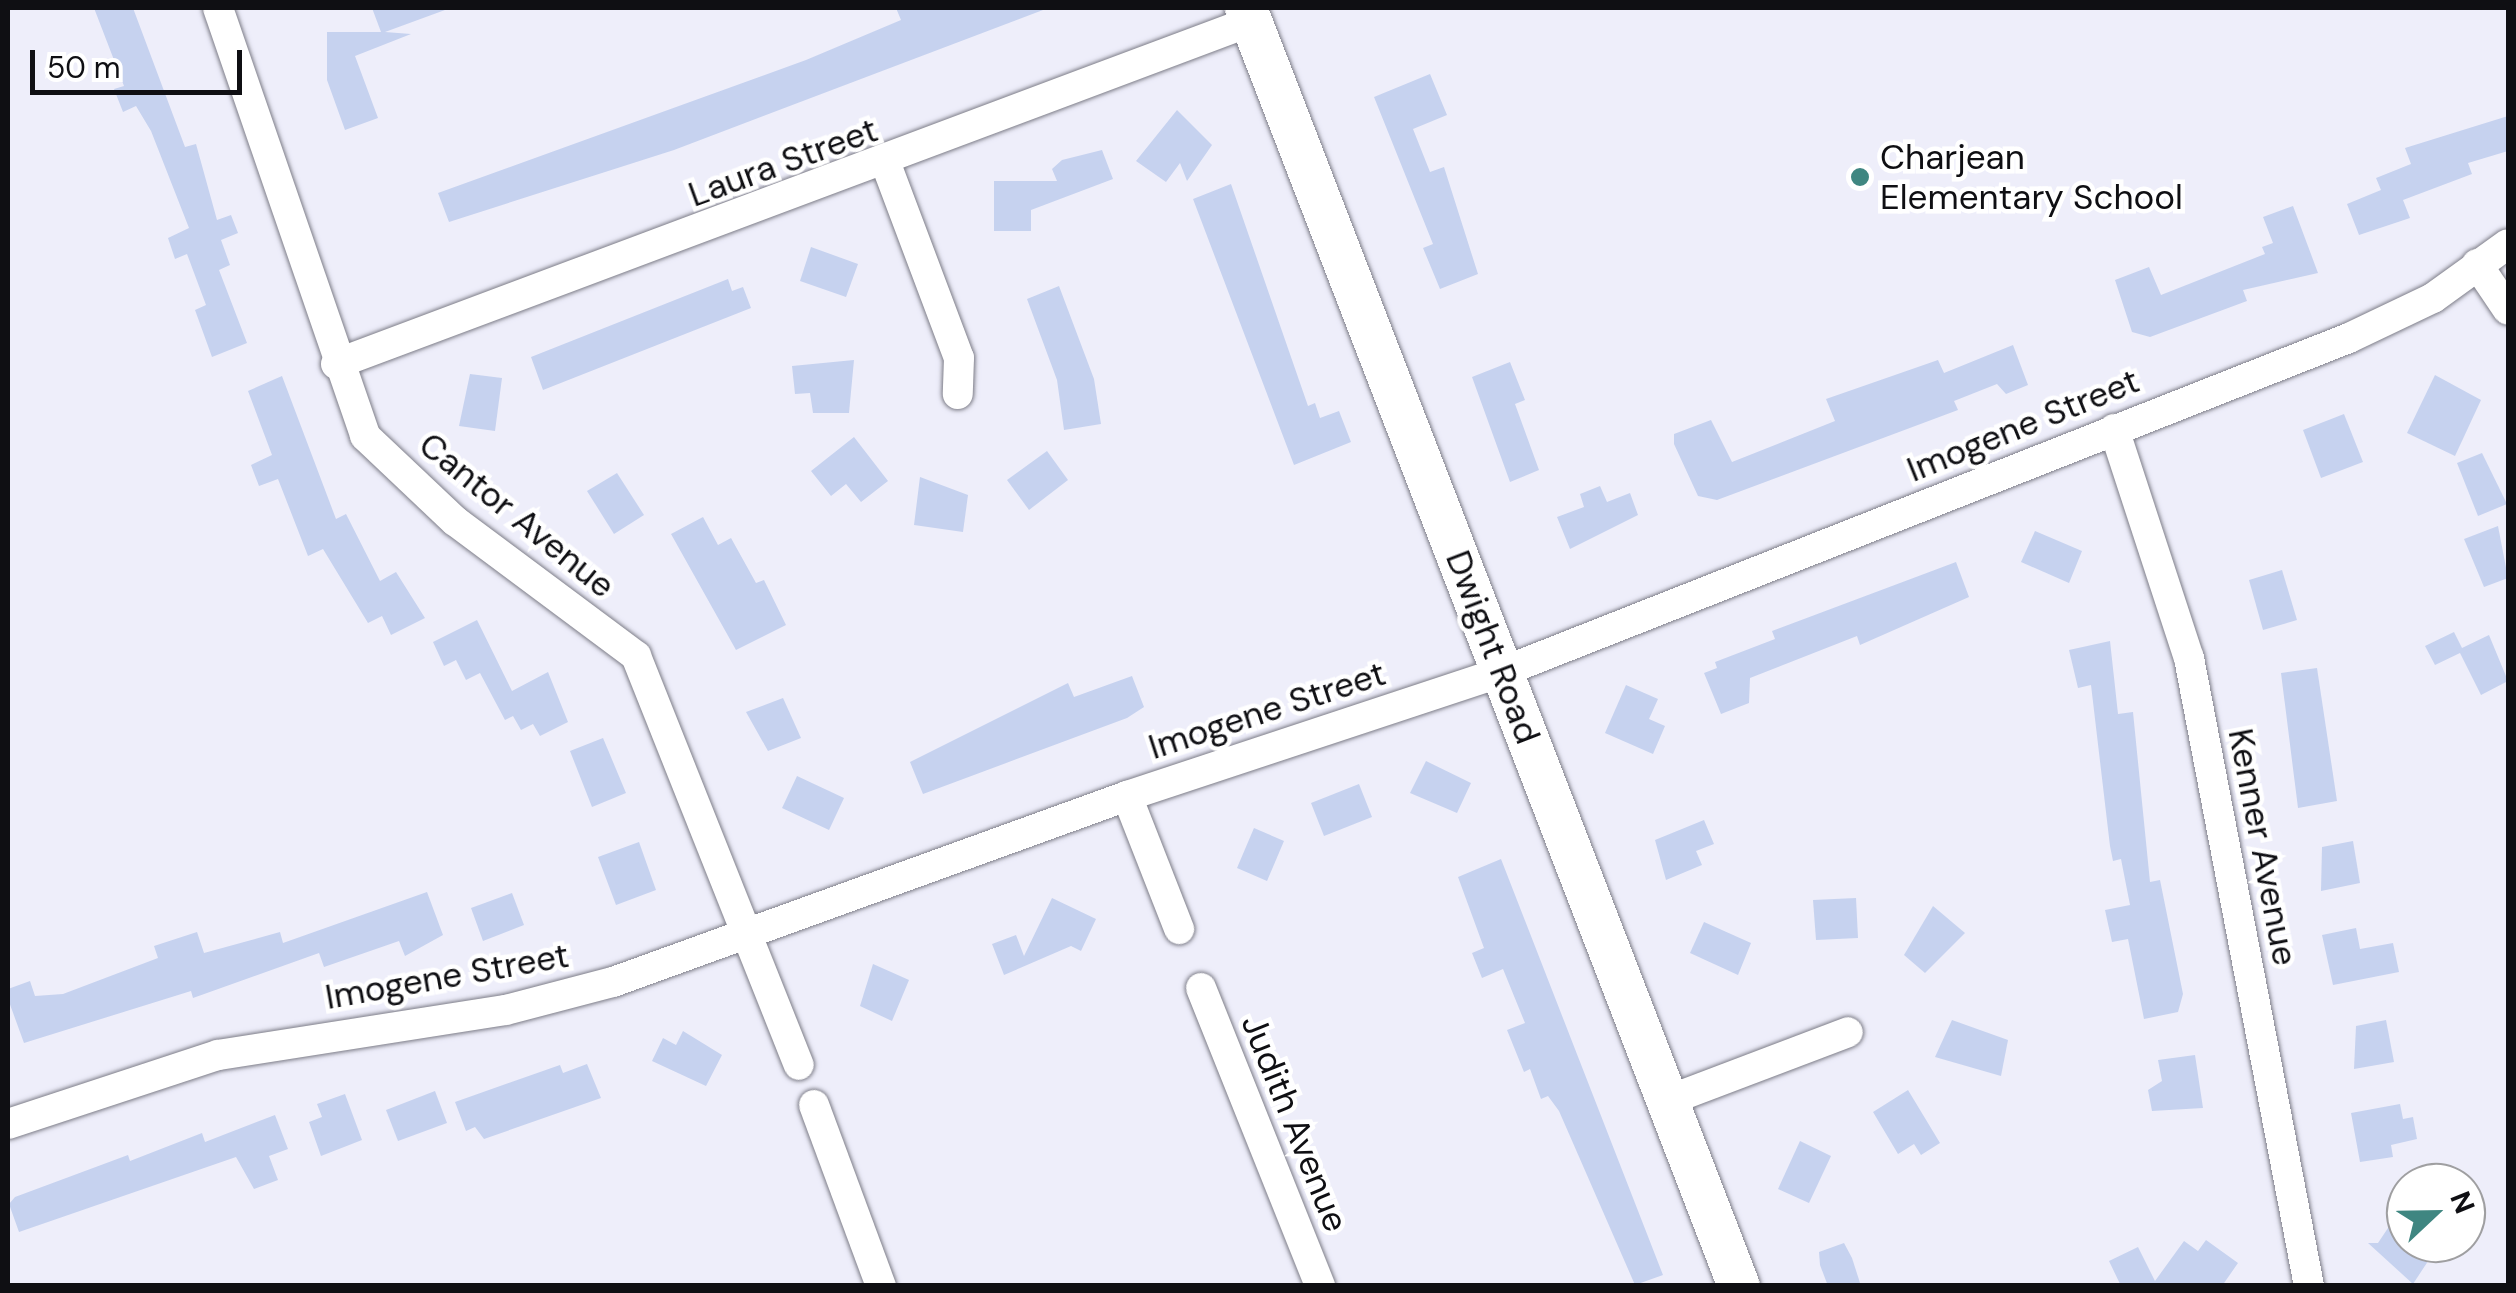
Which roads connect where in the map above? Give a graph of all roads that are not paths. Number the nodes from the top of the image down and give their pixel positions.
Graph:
1 (218, 8) edge
2 (1249, 14) edge
3 (886, 164) junction
4 (2508, 244) edge
5 (2477, 264) junction
6 (2508, 310) edge
7 (336, 364) junction
8 (958, 394) dead end
9 (2114, 430) junction
10 (1502, 672) junction
11 (1127, 796) junction
12 (1180, 929) dead end
13 (751, 934) junction
14 (1202, 988) dead end
15 (1848, 1032) dead end
16 (799, 1065) dead end
17 (1672, 1099) junction
18 (814, 1105) dead end
19 (8, 1124) edge
20 (881, 1286) edge
21 (1320, 1286) edge
22 (1739, 1286) edge
23 (2309, 1286) edge

1 - 7 street, Cantor Avenue
2 - 3 street, Laura Street
2 - 10 street, Dwight Road
3 - 7 street, Laura Street
3 - 8 street
4 - 5 street, Imogene Street
5 - 6 street
5 - 9 street, Imogene Street
7 - 13 street, Cantor Avenue
9 - 10 street, Imogene Street
9 - 23 street, Kenner Avenue
10 - 11 street, Imogene Street
10 - 17 street, Dwight Road
11 - 12 street
11 - 13 street, Imogene Street
13 - 16 street, Cantor Avenue
13 - 19 street, Imogene Street
14 - 21 street, Judith Avenue
15 - 17 street
17 - 22 street, Dwight Road
18 - 20 street

